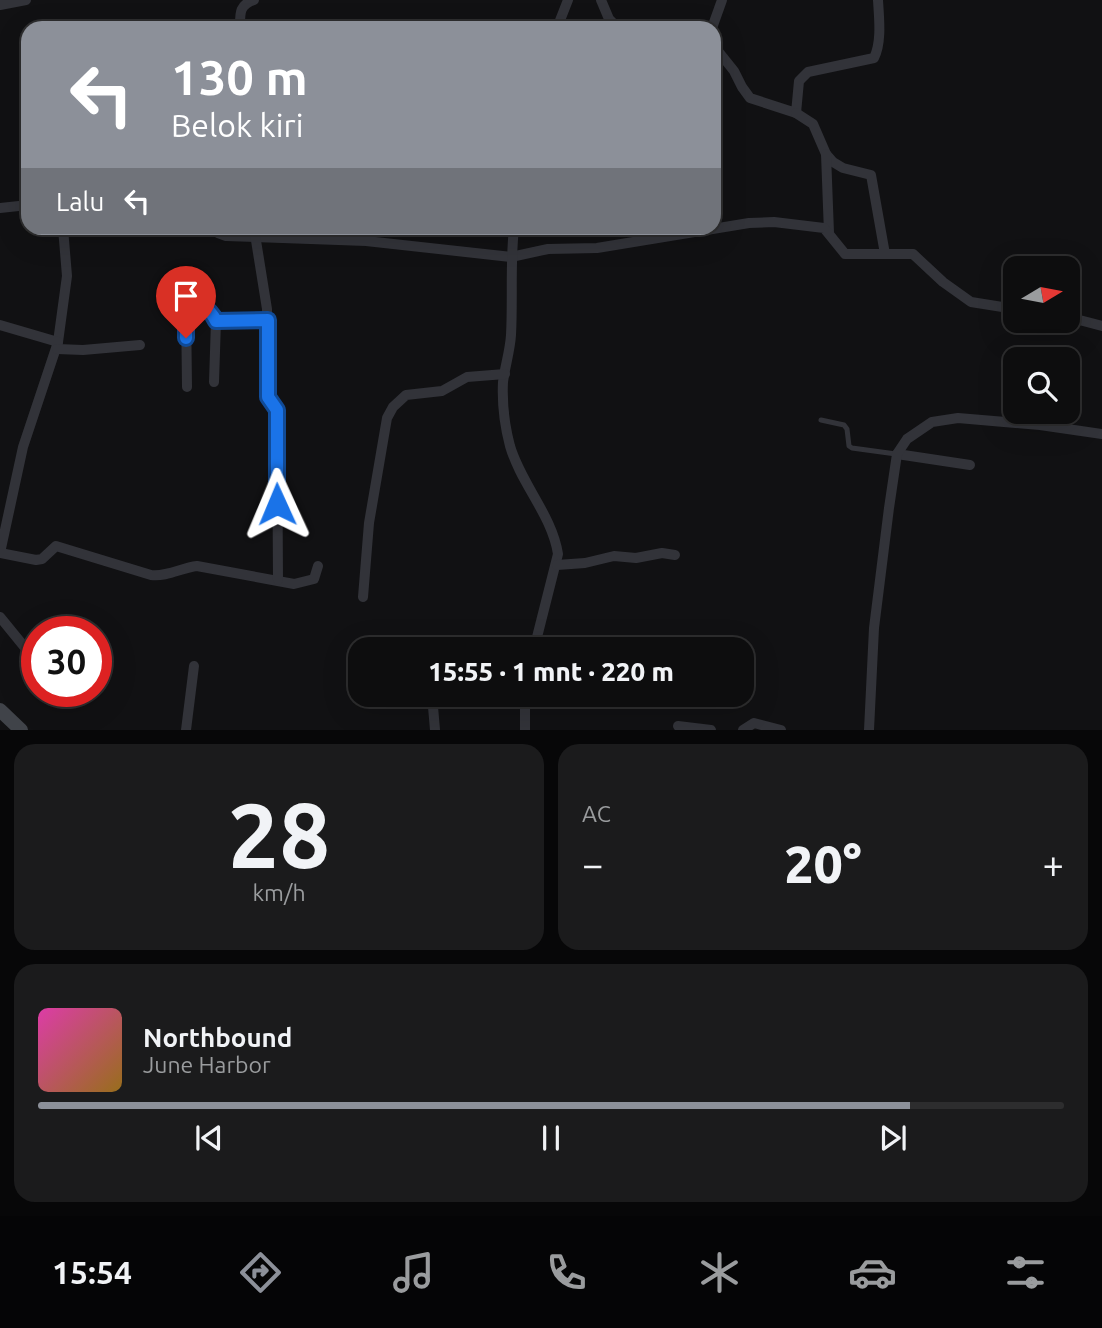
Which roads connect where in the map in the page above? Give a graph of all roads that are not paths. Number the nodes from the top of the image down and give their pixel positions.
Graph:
1 (26, 0) edge
2 (254, 0) edge
3 (568, 0) edge
4 (601, 0) edge
5 (722, 0) edge
6 (878, 0) edge
7 (0, 5) edge
8 (240, 21) edge
9 (560, 21) edge
10 (611, 21) edge
11 (714, 21) edge
12 (721, 55) edge
13 (796, 113) junction
14 (826, 154) junction
15 (21, 206) edge
16 (0, 208) edge
17 (721, 228) edge
18 (829, 233) junction
19 (64, 235) edge
20 (254, 235) edge
21 (282, 235) edge
22 (513, 235) edge
23 (676, 235) edge
24 (885, 254) junction
25 (511, 257) junction
26 (1003, 307) edge
27 (268, 320) junction
28 (1080, 320) edge
29 (216, 321) junction
30 (0, 325) edge
31 (1102, 326) edge
32 (140, 345) dead end
33 (58, 346) junction
34 (505, 374) junction
35 (214, 382) dead end
36 (187, 387) dead end
37 (821, 420) dead end
38 (1102, 434) edge
39 (897, 454) junction
40 (970, 465) dead end
41 (675, 555) dead end
42 (557, 565) junction
43 (318, 566) dead end
44 (278, 580) junction
45 (363, 597) dead end
46 (0, 617) edge
47 (537, 637) edge
48 (21, 643) edge
49 (194, 666) dead end
50 (433, 707) edge
51 (526, 707) edge
52 (0, 710) edge
53 (678, 726) dead end
54 (21, 730) edge
55 (186, 730) edge
56 (435, 730) edge
57 (525, 730) edge
58 (711, 730) edge
59 (743, 730) edge
60 (781, 730) edge
61 (869, 730) edge

1 - 7 street
2 - 8 street
3 - 9 street
4 - 10 street
5 - 11 street
6 - 13 street
12 - 13 street
13 - 14 street
14 - 18 street
14 - 24 street
15 - 16 street
17 - 18 street
18 - 24 street
19 - 33 street
20 - 27 street
21 - 25 street
22 - 25 street
23 - 25 street
24 - 26 street
25 - 34 street
27 - 29 street
27 - 44 street
28 - 31 street
29 - 35 street
29 - 36 street
30 - 33 street
32 - 33 street
33 - 44 street
34 - 42 street
34 - 45 street
37 - 39 lane
38 - 39 street
39 - 40 street
39 - 61 street
41 - 42 street
42 - 47 street
43 - 44 street
46 - 48 street
49 - 55 street
50 - 56 street
51 - 57 street
52 - 54 main road
53 - 58 street
59 - 60 street

